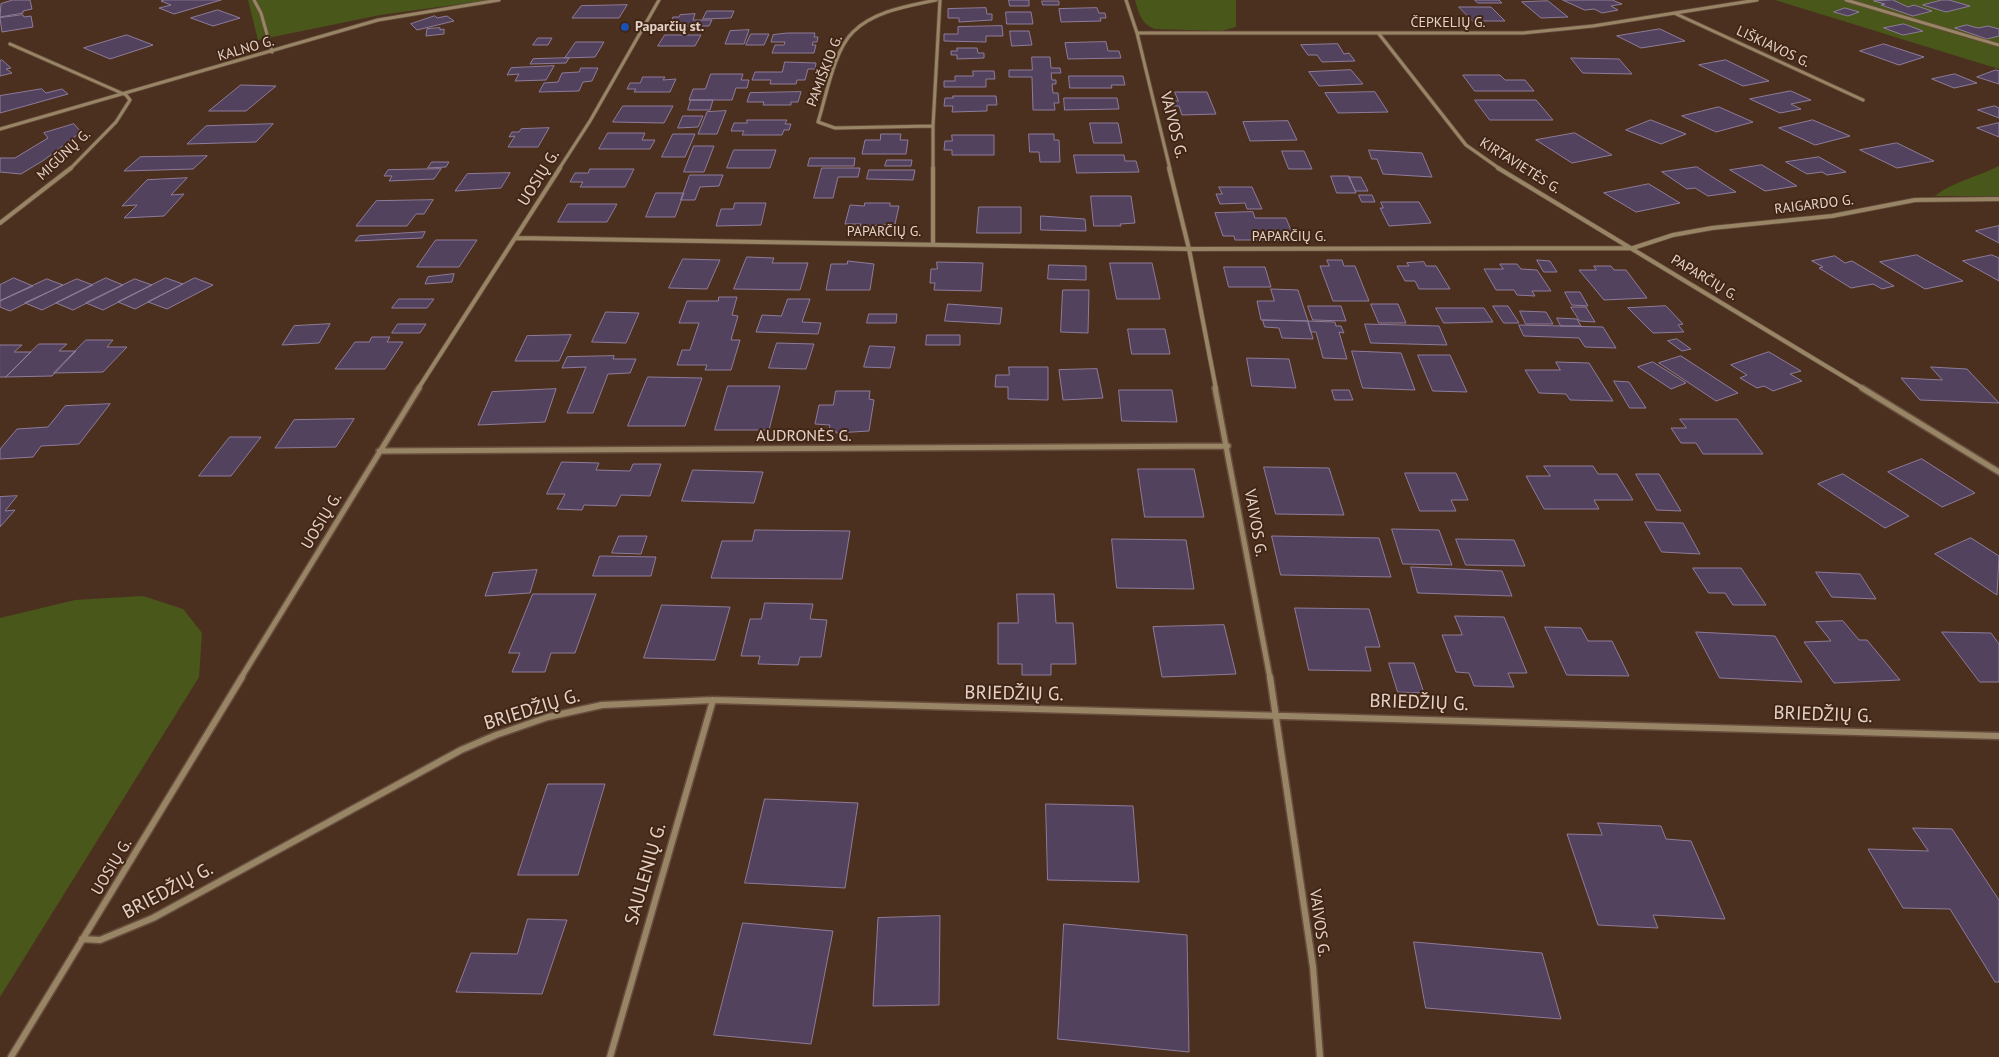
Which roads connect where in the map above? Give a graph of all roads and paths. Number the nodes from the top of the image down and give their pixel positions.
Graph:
1 (254, 0) edge
2 (499, 0) edge
3 (659, 0) edge
4 (936, 0) edge
5 (940, 0) edge
6 (1126, 0) edge
7 (1757, 0) edge
8 (1846, 0) edge
9 (1674, 13) junction
10 (1137, 33) junction
11 (1379, 34) junction
12 (10, 44) dead end
13 (1999, 45) edge
14 (272, 52) junction
15 (126, 95) junction
16 (1863, 100) dead end
17 (933, 126) junction
18 (0, 129) edge
19 (1999, 199) edge
20 (0, 223) edge
21 (516, 238) junction
22 (933, 244) junction
23 (1633, 248) junction
24 (1189, 249) junction
25 (1228, 446) junction
26 (379, 451) junction
27 (1999, 472) edge
28 (713, 700) junction
29 (1277, 714) junction
30 (1999, 736) edge
31 (82, 939) junction
32 (11, 1057) edge
33 (610, 1057) edge
34 (1320, 1057) edge

1 - 14 street
2 - 14 street, KALNO G.
3 - 21 street, UOSIŲ G.
4 - 17 street, PAMIŠKIO G.
5 - 17 street
6 - 10 street, VAIVOS G.
7 - 9 street, ČEPKELIŲ G.
8 - 13 street
9 - 11 street, ČEPKELIŲ G.
9 - 16 street, LIŠKIAVOS G.
10 - 11 street, ČEPKELIŲ G.
10 - 24 street, VAIVOS G.
11 - 23 street, KIRTAVIETĖS G.
12 - 15 street
14 - 15 street, KALNO G.
15 - 18 street, KALNO G.
15 - 20 street, MIGŪNŲ G.
17 - 22 street
19 - 23 street, RAIGARDO G.
21 - 22 street, PAPARČIŲ G.
21 - 26 street, UOSIŲ G.
22 - 24 street, PAPARČIŲ G.
23 - 24 street, PAPARČIŲ G.
23 - 27 street, PAPARČIŲ G.
24 - 25 street, VAIVOS G.
25 - 26 street, AUDRONĖS G.
25 - 29 street, VAIVOS G.
26 - 31 street, UOSIŲ G.
28 - 29 street, BRIEDŽIŲ G.
28 - 31 street, BRIEDŽIŲ G.
28 - 33 street, SAULENIŲ G.
29 - 30 street, BRIEDŽIŲ G.
29 - 34 street, VAIVOS G.
31 - 32 street, UOSIŲ G.

